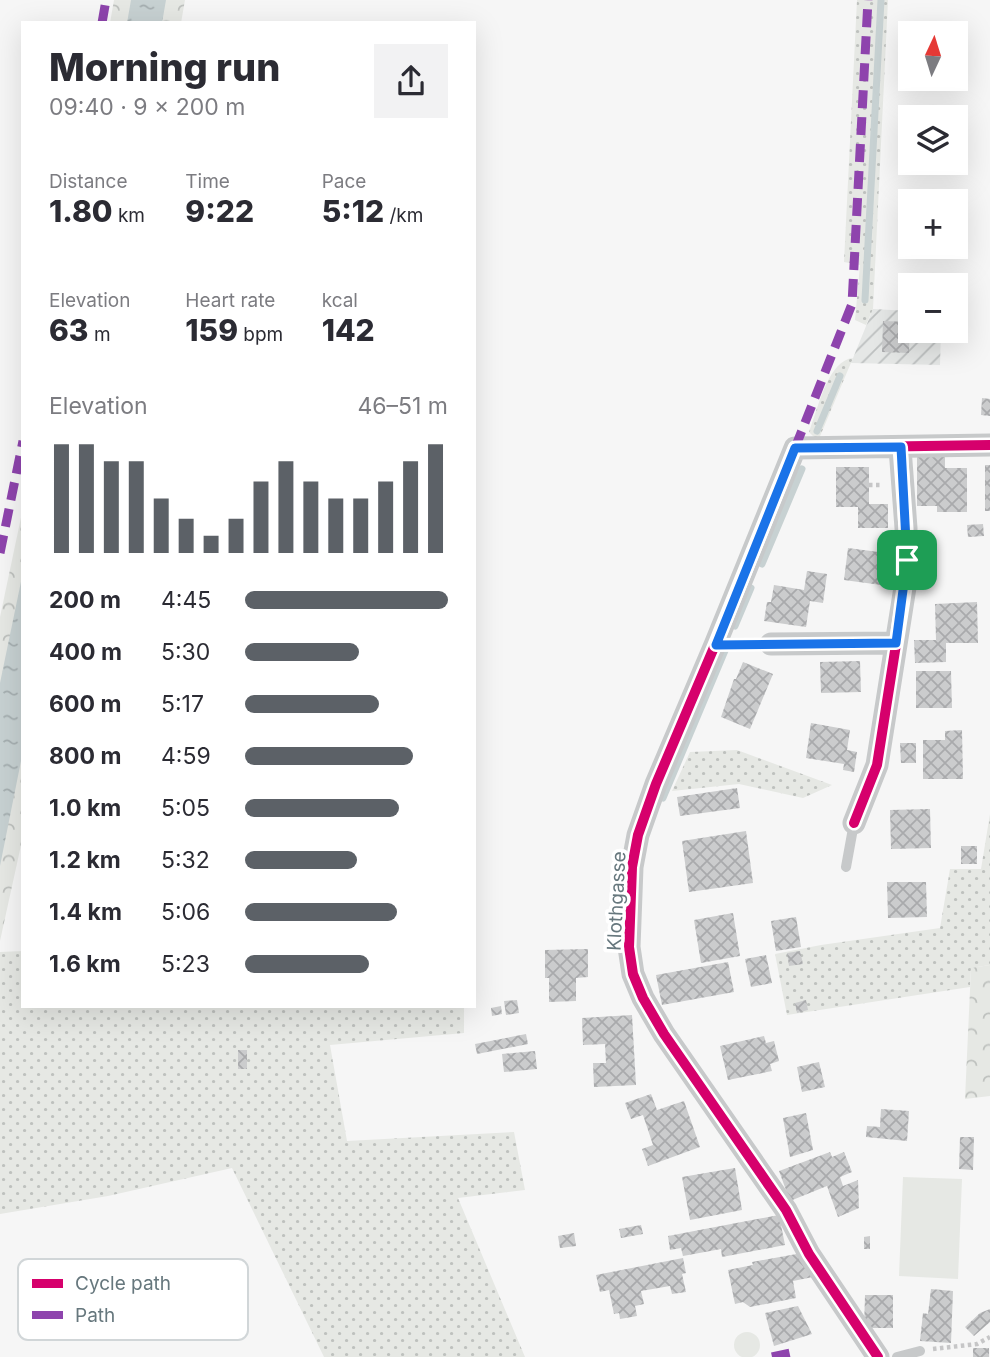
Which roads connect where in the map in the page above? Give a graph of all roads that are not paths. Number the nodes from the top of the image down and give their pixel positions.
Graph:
1 (990, 445) edge
2 (901, 447) junction
3 (896, 643) junction
4 (771, 644) dead end
5 (854, 823) joint
6 (846, 867) dead end
7 (920, 1351) road end
8 (878, 1357) edge
9 (897, 1357) edge

1 - 2 street
2 - 3 street
2 - 8 street, Klothgasse
3 - 4 street
3 - 5 street
5 - 6 lane
7 - 9 lane

